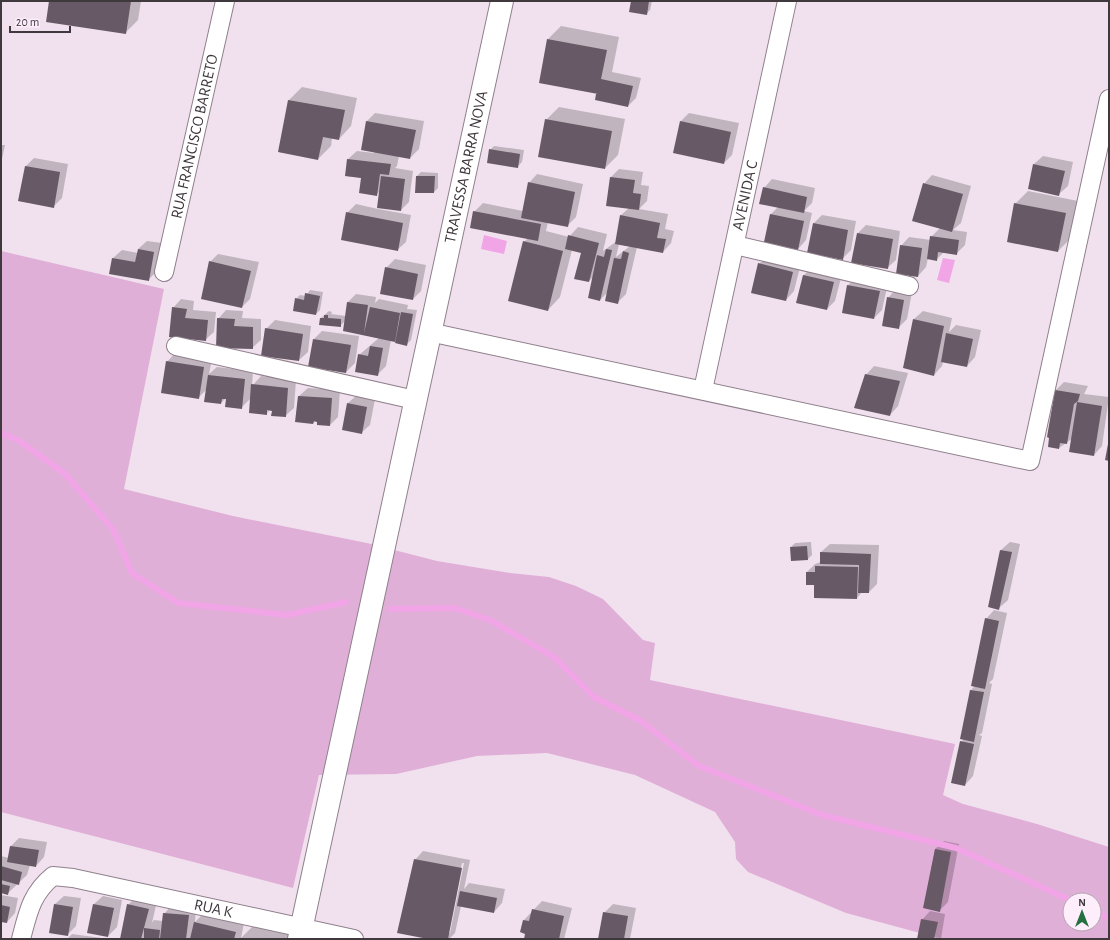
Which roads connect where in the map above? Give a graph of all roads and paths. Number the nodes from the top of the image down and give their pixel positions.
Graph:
1 (225, 1) edge
2 (502, 1) edge
3 (787, 1) edge
4 (1109, 98) edge
5 (735, 245) junction
6 (164, 272) dead end
7 (909, 286) dead end
8 (429, 332) junction
9 (176, 346) dead end
10 (703, 390) junction
11 (415, 400) junction
12 (301, 934) edge
13 (21, 939) edge
14 (354, 939) edge

1 - 6 street, RUA FRANCISCO BARRETO
2 - 8 street, TRAVESSA BARRA NOVA
3 - 5 street, AVENIDA C
4 - 10 street
5 - 7 street
5 - 10 street, AVENIDA C
8 - 10 street
8 - 11 street, TRAVESSA BARRA NOVA
9 - 11 street
11 - 12 street, TRAVESSA BARRA NOVA
12 - 13 street, RUA K
12 - 14 street, RUA K

